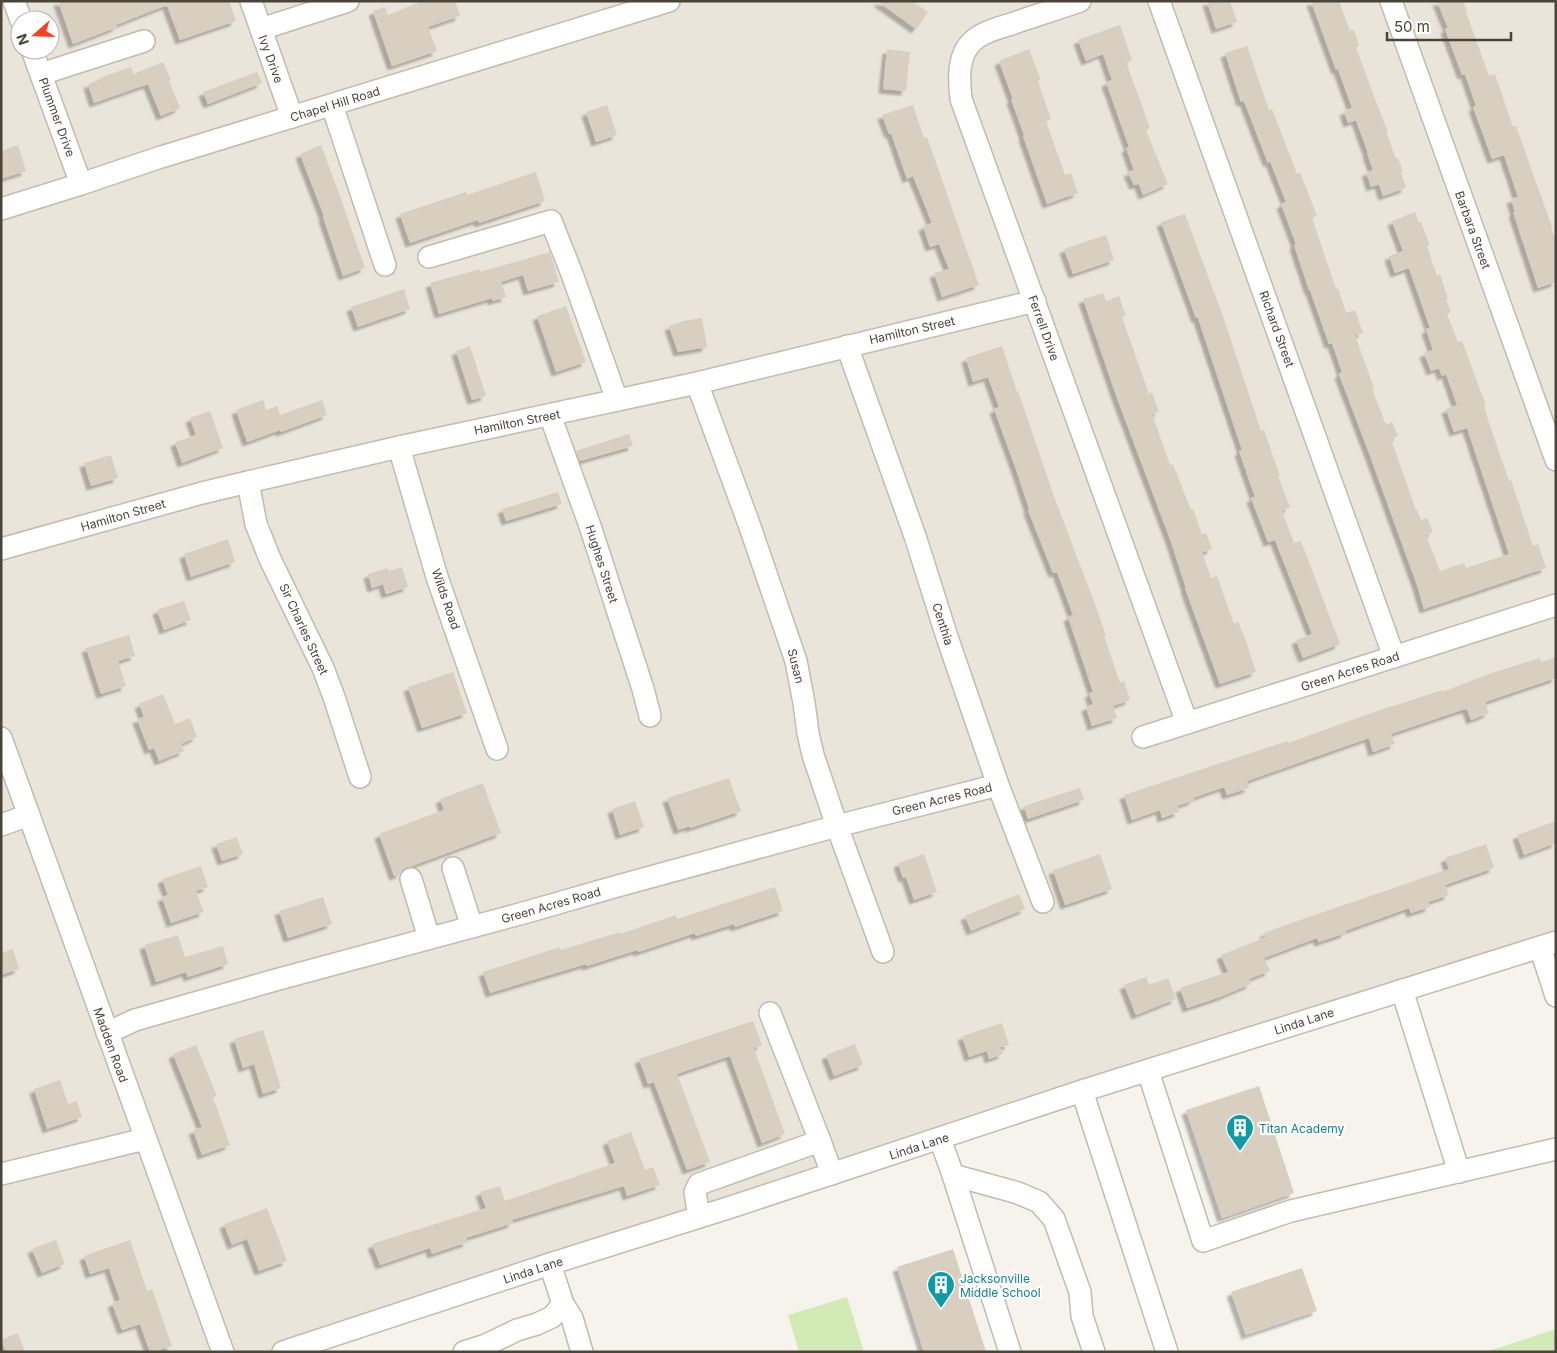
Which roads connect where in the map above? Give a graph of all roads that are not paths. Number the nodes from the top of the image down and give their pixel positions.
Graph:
1 (251, 1) edge
2 (348, 1) edge
3 (669, 1) edge
4 (1080, 1) edge
5 (1160, 1) edge
6 (1391, 1) edge
7 (261, 29) junction
8 (144, 40) dead end
9 (36, 60) edge
10 (41, 74) junction
11 (332, 105) junction
12 (292, 117) junction
13 (81, 184) junction
14 (1, 209) edge
15 (429, 257) dead end
16 (385, 265) dead end
17 (1035, 301) junction
18 (847, 346) junction
19 (696, 383) junction
20 (617, 400) junction
21 (550, 415) junction
22 (399, 447) junction
23 (1556, 460) edge
24 (248, 482) junction
25 (1, 549) edge
26 (1556, 605) edge
27 (1394, 657) junction
28 (650, 716) dead end
29 (1187, 723) junction
30 (1144, 737) dead end
31 (1, 738) edge
32 (497, 749) dead end
33 (360, 778) dead end
34 (998, 785) junction
35 (29, 815) junction
36 (1, 825) edge
37 (837, 826) junction
38 (454, 868) dead end
39 (411, 879) dead end
40 (1043, 902) dead end
41 (472, 927) junction
42 (429, 938) junction
43 (1548, 945) edge
44 (883, 952) dead end
45 (1402, 990) junction
46 (1556, 996) edge
47 (770, 1013) dead end
48 (106, 1033) junction
49 (1148, 1071) junction
50 (1082, 1091) junction
51 (145, 1139) junction
52 (940, 1139) junction
53 (820, 1141) junction
54 (1556, 1149) edge
55 (1459, 1172) junction
56 (1, 1174) edge
57 (832, 1174) junction
58 (953, 1175) junction
59 (699, 1218) junction
60 (550, 1264) junction
61 (563, 1304) junction
62 (223, 1352) edge
63 (283, 1352) edge
64 (464, 1352) edge
65 (582, 1352) edge
66 (1010, 1352) edge
67 (1094, 1352) edge
68 (1167, 1352) edge

1 - 7 street, Ivy Drive
2 - 7 street
3 - 11 street, Chapel Hill Road
4 - 17 street, Ferrell Drive
5 - 27 street, Richard Street
6 - 23 street, Barbara Street
7 - 12 street, Ivy Drive
8 - 10 street
9 - 10 street, Plummer Drive
10 - 13 street, Plummer Drive
11 - 12 street, Chapel Hill Road
11 - 16 street
12 - 13 street, Chapel Hill Road
13 - 14 street, Chapel Hill Road
15 - 20 street
17 - 18 street, Hamilton Street
17 - 29 street, Ferrell Drive
18 - 19 street, Hamilton Street
18 - 34 street, Centhia
19 - 20 street, Hamilton Street
19 - 37 street, Susan
20 - 21 street, Hamilton Street
21 - 22 street, Hamilton Street
21 - 28 street, Hughes Street
22 - 24 street, Hamilton Street
22 - 32 street, Wilds Road
24 - 25 street, Hamilton Street
24 - 33 street, Sir Charles Street
26 - 27 street, Green Acres Road
27 - 29 street, Green Acres Road
29 - 30 street, Green Acres Road
31 - 35 street, Madden Road
34 - 37 street, Green Acres Road
34 - 40 street, Centhia
35 - 36 street
35 - 48 street, Madden Road
37 - 41 street, Green Acres Road
37 - 44 street, Susan
38 - 41 street
39 - 42 street
41 - 42 street, Green Acres Road
42 - 48 street, Green Acres Road
43 - 45 street, Linda Lane
43 - 46 street
45 - 49 street, Linda Lane
45 - 55 street
47 - 53 street
48 - 51 street, Madden Road
49 - 50 street, Linda Lane
49 - 55 street
50 - 52 street, Linda Lane
50 - 68 street
51 - 56 street
51 - 62 street, Madden Road
52 - 57 street, Linda Lane
52 - 58 street
53 - 57 street
53 - 59 street
54 - 55 street
57 - 59 street, Linda Lane
58 - 66 street
58 - 67 street
59 - 60 street, Linda Lane
60 - 61 street
60 - 63 street, Linda Lane
61 - 64 street
61 - 65 street

